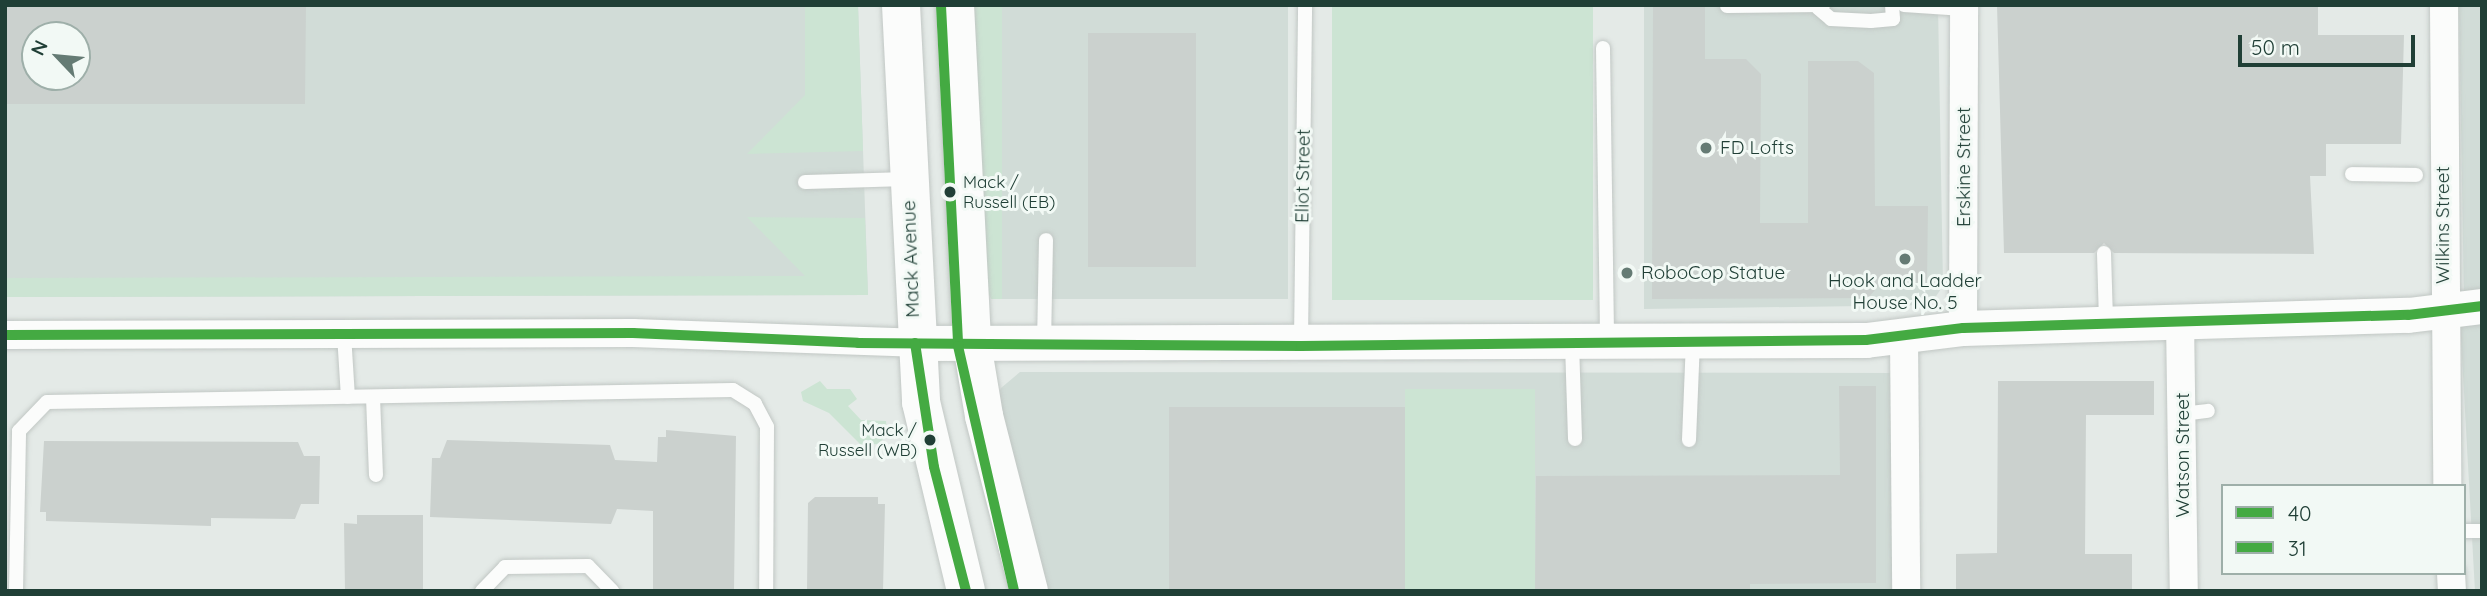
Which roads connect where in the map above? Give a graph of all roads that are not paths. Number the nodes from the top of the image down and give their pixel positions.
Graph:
1 (901, 5) edge
2 (955, 5) edge
3 (1305, 5) edge
4 (1903, 5) edge
5 (2444, 5) edge
6 (1727, 6) edge
7 (1820, 7) edge
8 (1964, 7) edge
9 (1892, 12) edge
10 (1603, 48) dead end
11 (2352, 174) dead end
12 (2416, 175) dead end
13 (908, 179) junction
14 (805, 181) dead end
15 (1046, 240) dead end
16 (969, 250) junction
17 (2104, 253) dead end
18 (911, 257) junction
19 (2482, 306) edge
20 (2442, 308) junction
21 (2180, 319) junction
22 (2106, 322) junction
23 (1963, 328) junction
24 (344, 334) junction
25 (5, 335) edge
26 (1904, 338) junction
27 (1693, 342) junction
28 (915, 343) junction
29 (1572, 343) junction
30 (1607, 343) junction
31 (972, 344) junction
32 (1044, 344) junction
33 (1301, 346) junction
34 (348, 397) junction
35 (373, 397) junction
36 (1575, 439) dead end
37 (1689, 440) dead end
38 (993, 453) junction
39 (934, 467) junction
40 (376, 475) dead end
41 (2447, 484) edge
42 (16, 591) edge
43 (482, 591) edge
44 (612, 591) edge
45 (766, 591) edge
46 (966, 591) edge
47 (1029, 591) edge
48 (1906, 591) edge
49 (2184, 591) edge

1 - 13 main road, Mack Avenue
2 - 16 main road
3 - 33 lane, Eliot Street
4 - 8 lane
5 - 20 street, Wilkins Street
6 - 7 lane
7 - 9 lane
8 - 23 street, Erskine Street
10 - 30 lane
11 - 12 lane
13 - 14 lane
13 - 18 main road, Mack Avenue
15 - 32 lane
16 - 18 main road
16 - 31 main road
17 - 22 lane
18 - 28 main road, Mack Avenue
19 - 20 street
20 - 21 street
20 - 41 street, Wilkins Street
21 - 22 street
21 - 49 street, Watson Street
22 - 23 street
23 - 26 street
24 - 25 street
24 - 28 street
24 - 34 lane
26 - 27 street
26 - 48 street
27 - 30 street
27 - 37 lane
28 - 31 street
28 - 39 main road, Mack Avenue
29 - 30 street
29 - 33 street
29 - 36 lane
31 - 32 street
31 - 38 main road
32 - 33 street
34 - 35 lane
34 - 42 lane
35 - 40 lane
35 - 45 lane
38 - 39 main road
38 - 47 main road
39 - 46 main road, Mack Avenue
43 - 44 lane

